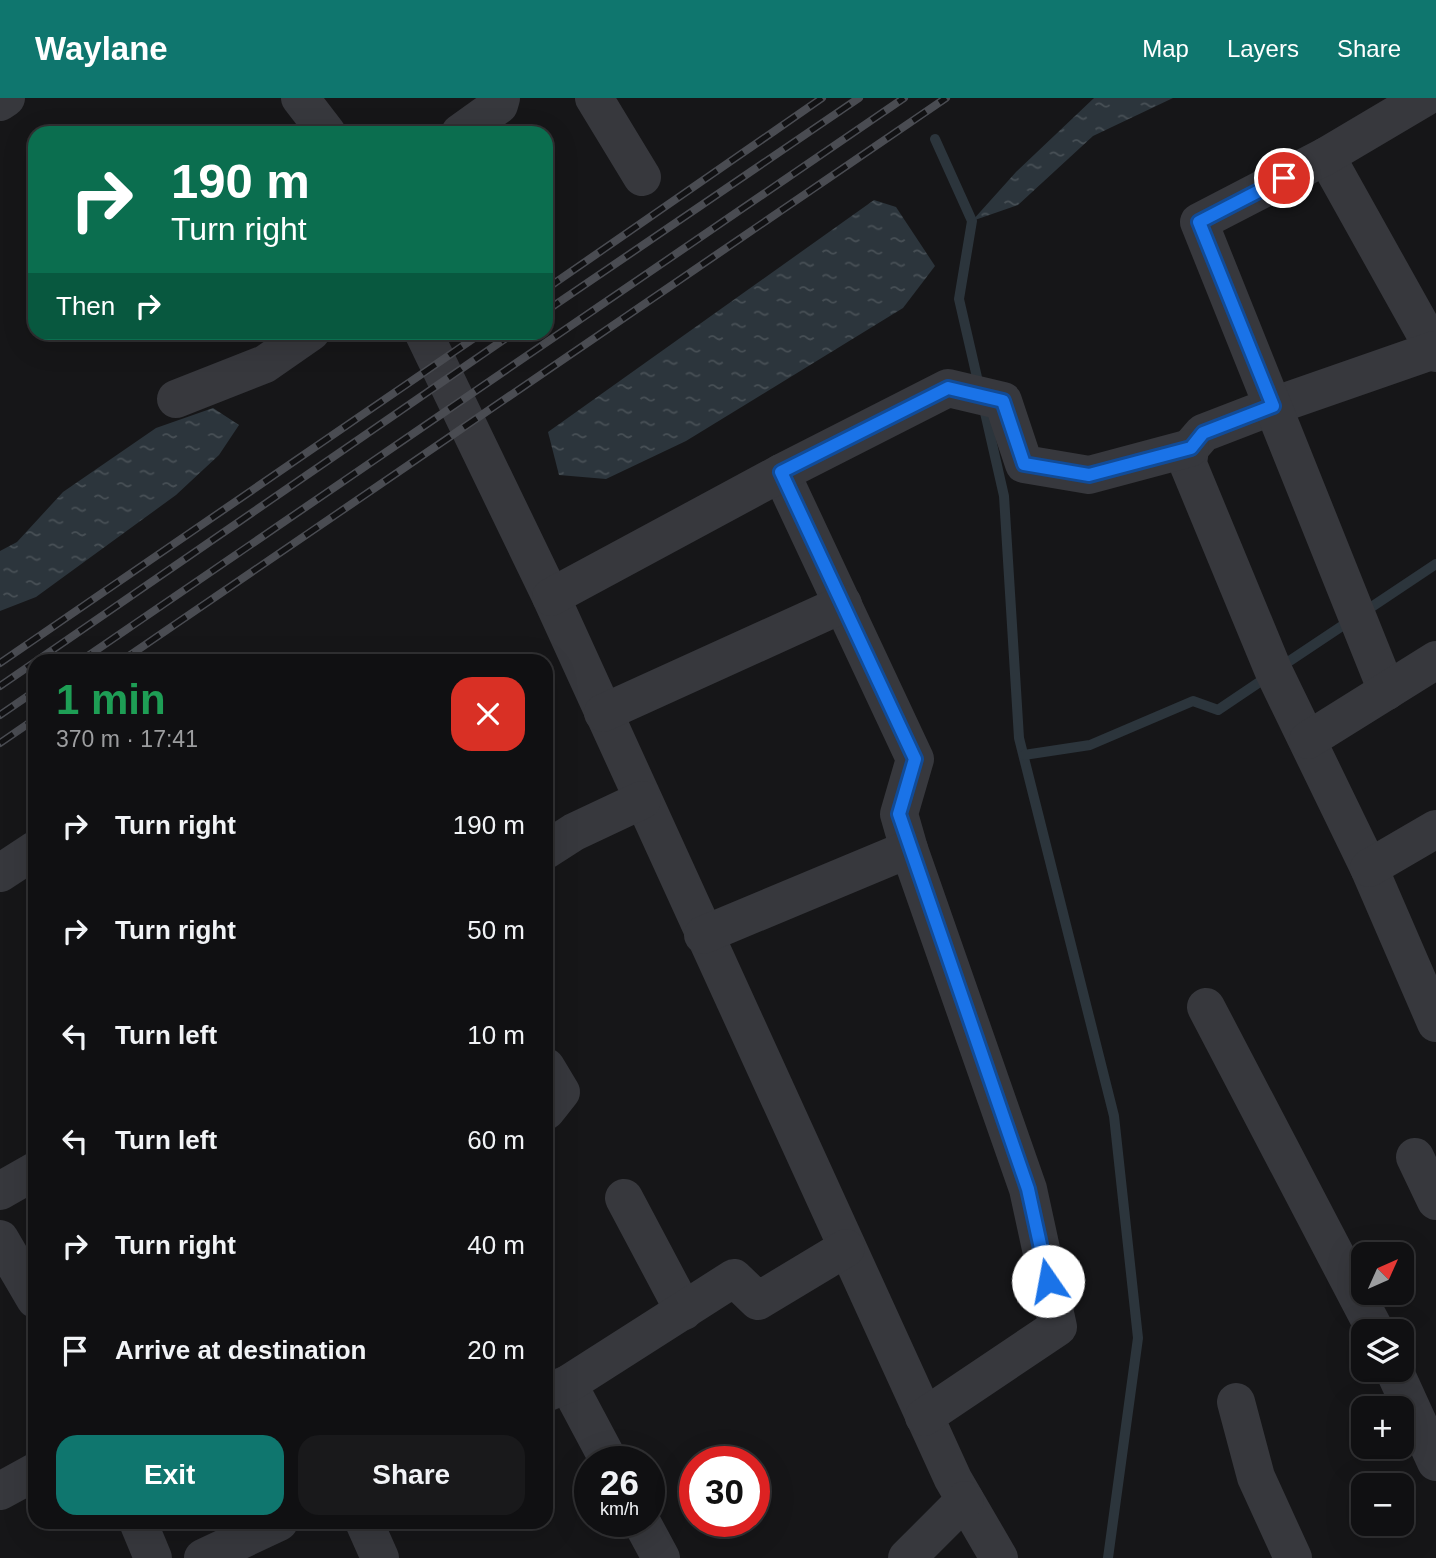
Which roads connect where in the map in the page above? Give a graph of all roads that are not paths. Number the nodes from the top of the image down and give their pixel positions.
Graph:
1 (6, 98) edge
2 (300, 98) edge
3 (501, 98) edge
4 (594, 98) edge
5 (1424, 98) edge
6 (0, 102) edge
7 (322, 126) edge
8 (470, 126) edge
9 (1326, 156) junction
10 (642, 177) dead end
11 (300, 340) edge
12 (427, 340) edge
13 (1435, 351) edge
14 (176, 399) dead end
15 (1273, 406) junction
16 (1191, 448) junction
17 (781, 472) junction
18 (551, 597) junction
19 (843, 604) junction
20 (1436, 660) edge
21 (1387, 691) junction
22 (603, 713) junction
23 (1308, 740) junction
24 (642, 800) junction
25 (1436, 828) edge
26 (553, 846) edge
27 (909, 849) junction
28 (28, 855) edge
29 (1369, 868) junction
30 (0, 873) edge
31 (703, 935) junction
32 (1206, 1007) dead end
33 (1435, 1018) edge
34 (553, 1079) edge
35 (553, 1102) edge
36 (1415, 1157) dead end
37 (28, 1175) edge
38 (0, 1191) edge
39 (624, 1198) dead end
40 (1436, 1201) edge
41 (0, 1239) edge
42 (846, 1248) junction
43 (28, 1287) edge
44 (684, 1311) junction
45 (1369, 1319) edge
46 (1399, 1382) edge
47 (557, 1389) edge
48 (1236, 1402) dead end
49 (924, 1417) junction
50 (598, 1446) edge
51 (1436, 1462) edge
52 (28, 1476) edge
53 (0, 1490) edge
54 (965, 1500) junction
55 (141, 1529) edge
56 (264, 1529) edge
57 (366, 1529) edge
58 (650, 1537) edge
59 (153, 1558) edge
60 (203, 1558) edge
61 (380, 1558) edge
62 (662, 1558) edge
63 (907, 1558) edge
64 (999, 1558) edge
65 (1293, 1558) edge

1 - 6 street
2 - 7 street
3 - 8 street
4 - 10 street
5 - 9 street
9 - 13 street
9 - 15 street
11 - 14 street
12 - 18 street
13 - 15 street
15 - 16 street
15 - 21 street
16 - 17 street
16 - 23 street
17 - 18 street
17 - 19 street
18 - 22 street
19 - 22 street
19 - 27 street
20 - 21 street
21 - 23 street
22 - 24 street
23 - 29 street
24 - 26 street
24 - 31 street
25 - 29 street
27 - 31 street
27 - 49 street
28 - 30 street
29 - 33 street
31 - 42 street
32 - 45 street
34 - 35 street
36 - 40 street
37 - 38 street
39 - 44 street
41 - 43 street
42 - 44 street
42 - 49 street
44 - 47 street
46 - 51 street
47 - 50 street
48 - 65 street
49 - 54 street
52 - 53 street
54 - 63 street
54 - 64 street
55 - 59 street
56 - 60 street
57 - 61 street
58 - 62 street

